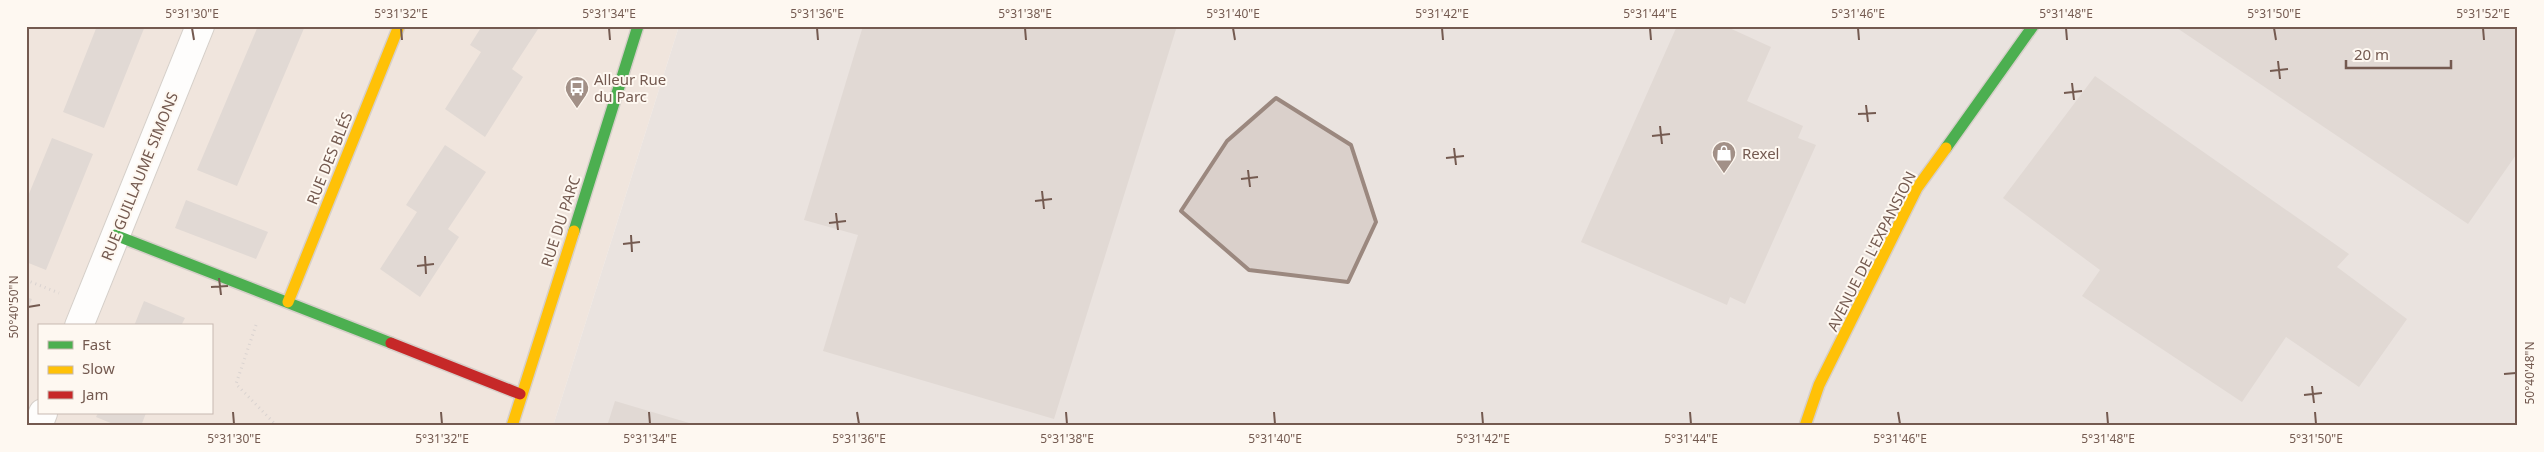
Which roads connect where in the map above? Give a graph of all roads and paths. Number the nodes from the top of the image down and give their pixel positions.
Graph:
1 (200, 26) edge
2 (399, 26) edge
3 (638, 26) edge
4 (2033, 26) edge
5 (115, 235) junction
6 (266, 294) junction
7 (288, 302) junction
8 (80, 324) edge
9 (520, 394) junction
10 (43, 414) edge
11 (38, 426) edge
12 (277, 426) edge
13 (512, 426) edge
14 (1805, 426) edge

1 - 5 street, RUE GUILLAUME SIMONS
2 - 7 street, RUE DES BLÉS
3 - 9 street, RUE DU PARC
4 - 14 street, AVENUE DE L'EXPANSION
5 - 6 street
5 - 8 street, RUE GUILLAUME SIMONS
6 - 7 street
6 - 12 path
7 - 9 street
9 - 13 street, RUE DU PARC
10 - 11 street

